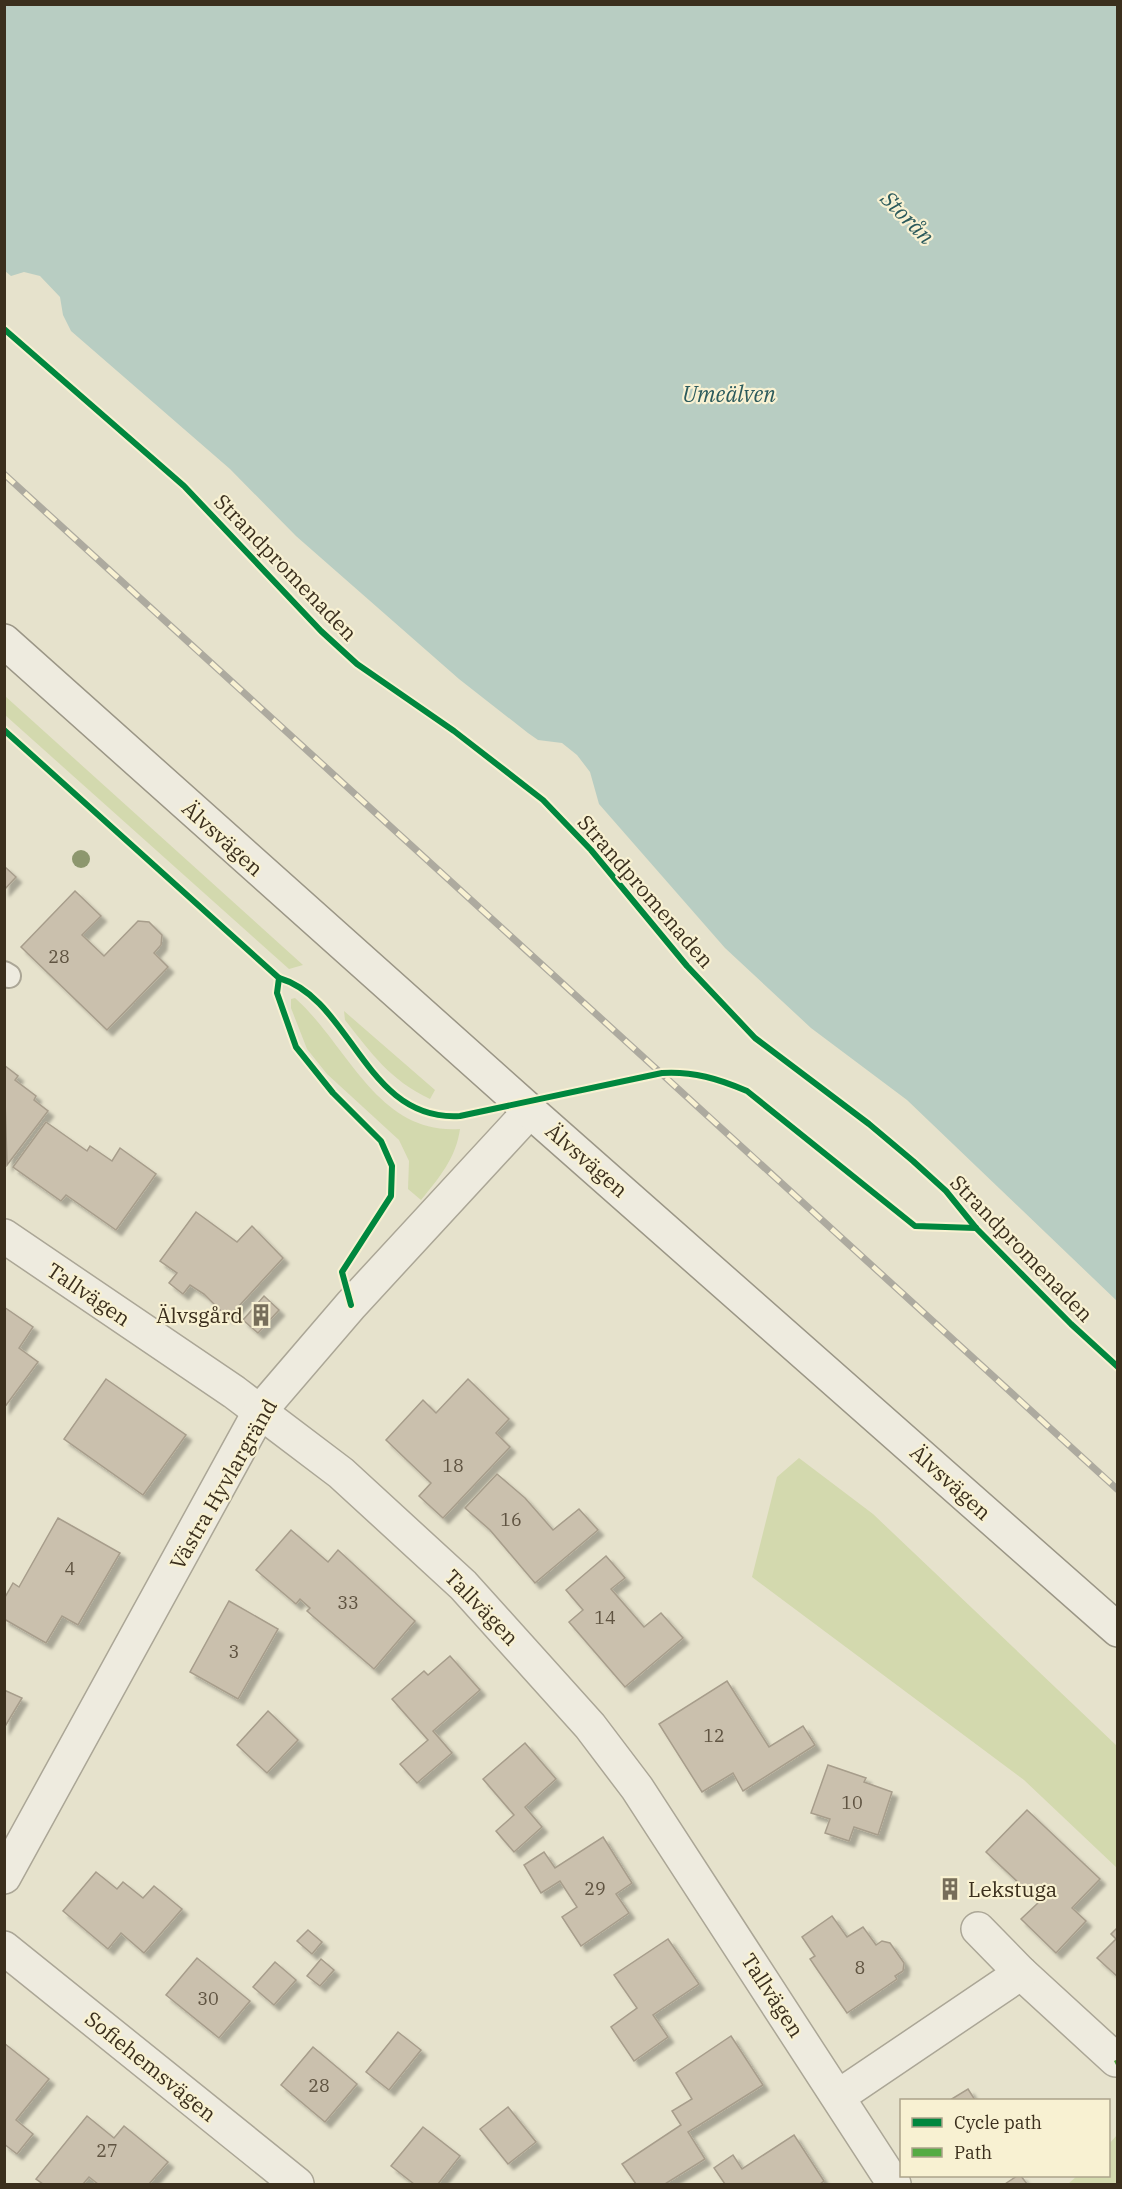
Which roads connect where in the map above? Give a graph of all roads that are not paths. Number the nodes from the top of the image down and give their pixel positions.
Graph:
1 (4, 640) edge
2 (530, 1111) junction
3 (4, 1236) edge
4 (260, 1412) junction
5 (1118, 1630) edge
6 (4, 1877) edge
7 (978, 1929) dead end
8 (4, 1948) edge
9 (1021, 1973) junction
10 (1116, 2060) dead end
11 (839, 2096) junction
12 (297, 2184) edge
13 (894, 2184) edge

1 - 2 street, Älvsvägen
2 - 4 street, Västra Hyvlargränd
2 - 5 street, Älvsvägen
3 - 4 street, Tallvägen
4 - 6 street, Västra Hyvlargränd
4 - 11 street, Tallvägen
7 - 9 street
8 - 12 street, Sofiehemsvägen
9 - 10 street
9 - 11 street
11 - 13 street, Tallvägen

